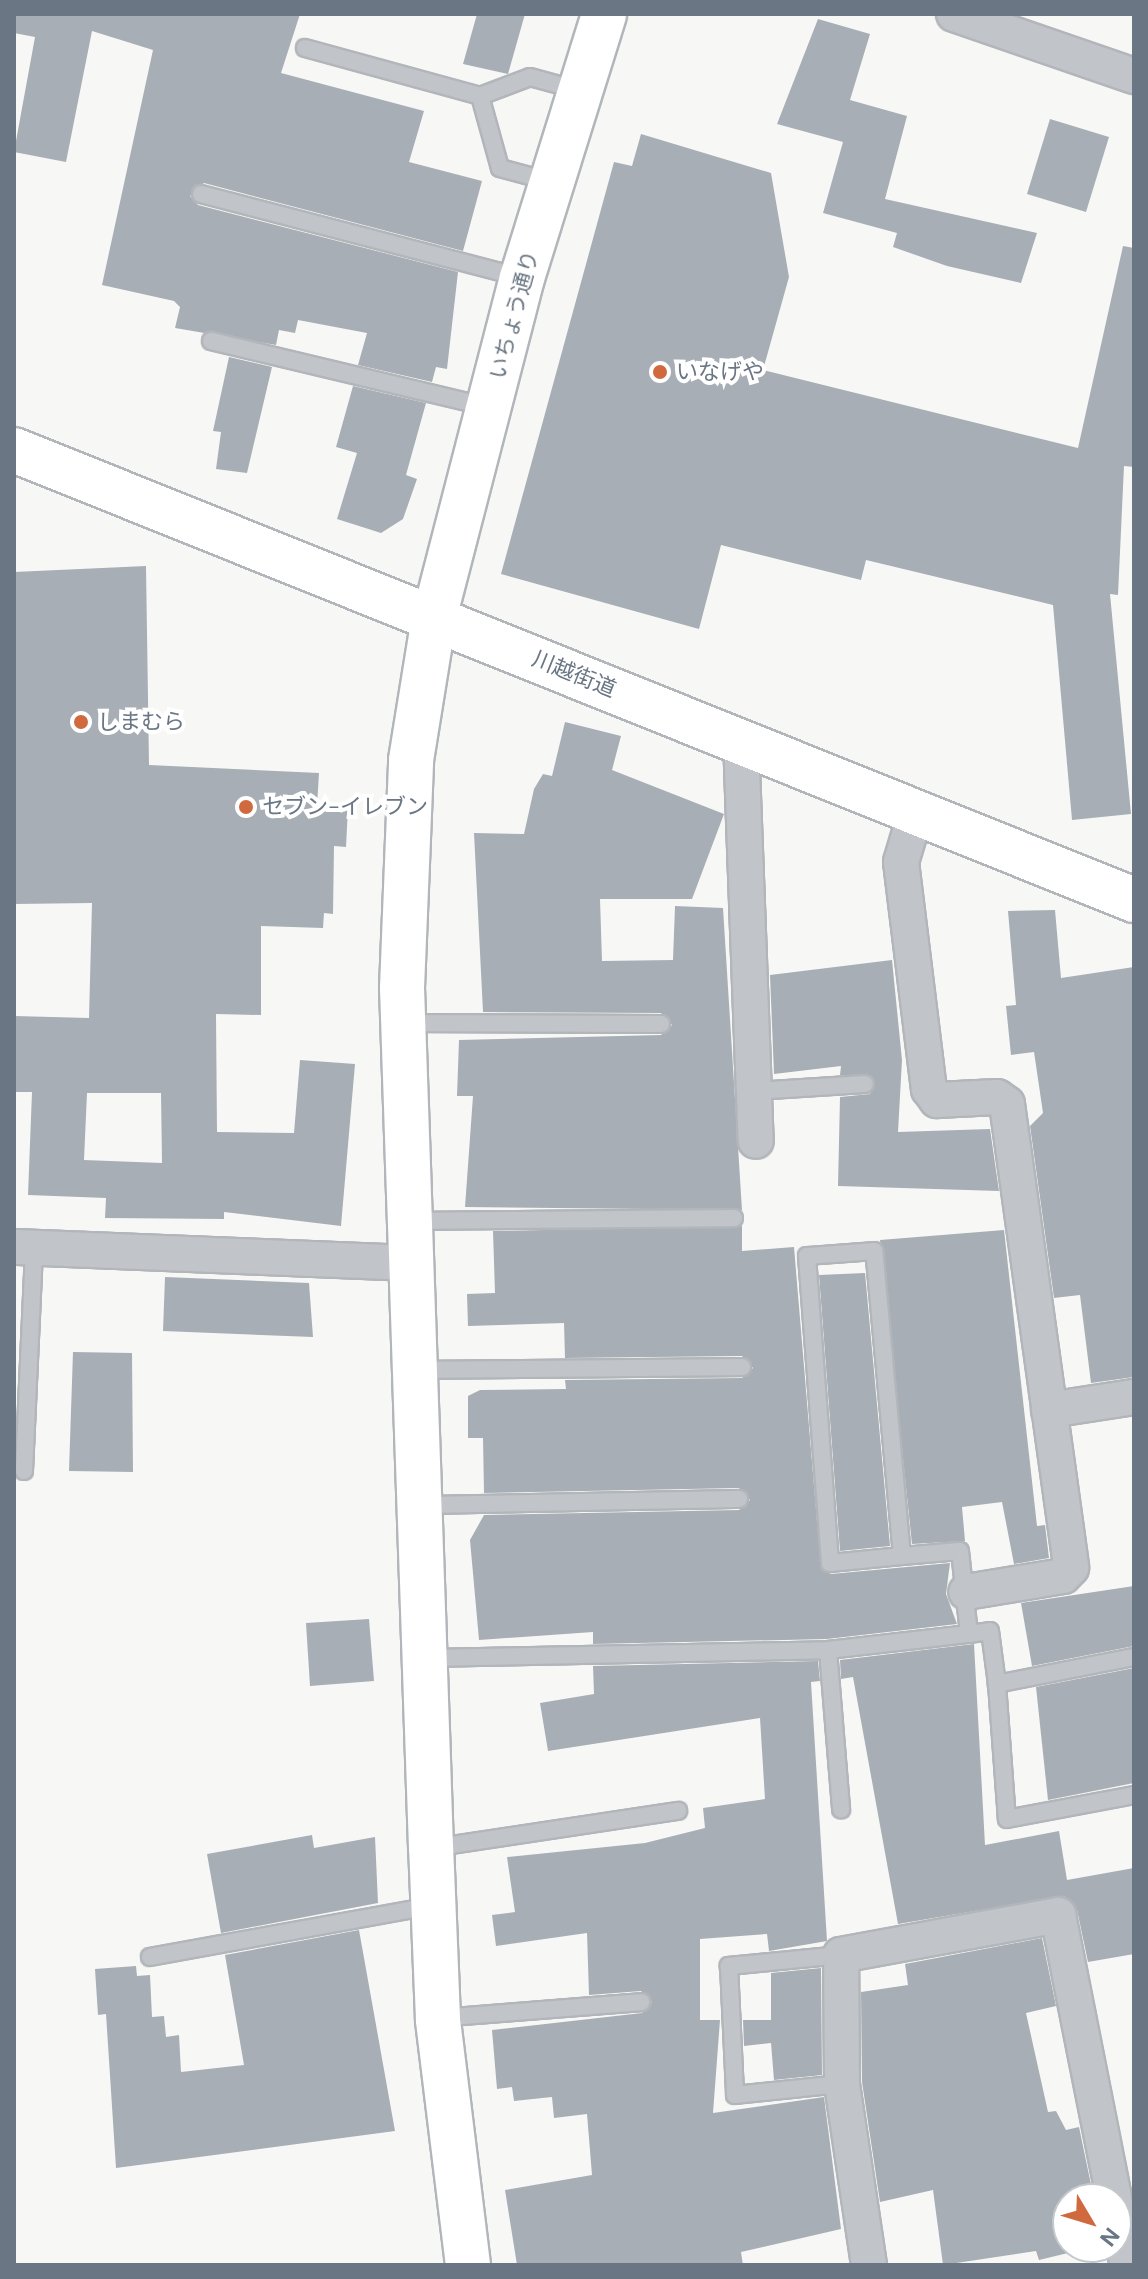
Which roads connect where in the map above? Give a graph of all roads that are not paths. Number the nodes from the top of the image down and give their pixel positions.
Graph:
1 (604, 14) edge
2 (954, 14) edge
3 (305, 48) dead end
4 (1134, 76) edge
5 (580, 90) junction
6 (480, 96) junction
7 (552, 182) junction
8 (201, 194) dead end
9 (522, 278) junction
10 (211, 341) dead end
11 (490, 407) junction
12 (14, 450) edge
13 (434, 618) junction
14 (741, 740) junction
15 (916, 812) junction
16 (1134, 900) edge
17 (403, 1023) junction
18 (661, 1024) dead end
19 (865, 1084) dead end
20 (755, 1091) junction
21 (756, 1141) dead end
22 (734, 1218) dead end
23 (411, 1242) junction
24 (24, 1248) edge
25 (742, 1367) dead end
26 (415, 1370) junction
27 (1134, 1397) edge
28 (1049, 1410) junction
29 (24, 1471) dead end
30 (739, 1499) dead end
31 (421, 1505) junction
32 (902, 1556) junction
33 (966, 1592) junction
34 (969, 1634) junction
35 (828, 1650) junction
36 (1134, 1657) edge
37 (425, 1658) junction
38 (997, 1684) junction
39 (1134, 1795) edge
40 (841, 1809) dead end
41 (678, 1811) dead end
42 (431, 1848) junction
43 (433, 1906) junction
44 (841, 1955) junction
45 (150, 1957) dead end
46 (641, 2002) dead end
47 (438, 2019) junction
48 (842, 2084) junction
49 (1111, 2183) edge
50 (468, 2265) edge
51 (869, 2265) edge

1 - 5 main road, いちょう通り
2 - 4 street
3 - 6 lane
5 - 6 lane
5 - 7 main road, いちょう通り
6 - 7 lane
7 - 9 main road, いちょう通り
8 - 9 lane
9 - 11 main road, いちょう通り
10 - 11 lane
11 - 13 main road, いちょう通り
12 - 13 main road, 川越街道
13 - 14 main road, 川越街道
13 - 17 main road, いちょう通り
14 - 15 main road, 川越街道
14 - 20 street
15 - 16 main road, 川越街道
15 - 28 street
17 - 18 lane
17 - 23 main road, いちょう通り
19 - 20 lane
20 - 21 street
22 - 23 lane
23 - 24 street
23 - 26 main road, いちょう通り
24 - 29 lane
25 - 26 lane
26 - 31 main road, いちょう通り
27 - 28 street
28 - 33 street
30 - 31 lane
31 - 37 main road, いちょう通り
32 - 32 lane
32 - 33 lane
33 - 34 lane
34 - 35 lane
34 - 38 lane
35 - 37 lane
35 - 40 lane
36 - 38 lane
37 - 42 main road, いちょう通り
38 - 39 lane
41 - 42 lane
42 - 43 main road, いちょう通り
43 - 45 lane
43 - 47 main road, いちょう通り
44 - 48 street
44 - 48 lane
44 - 49 street
46 - 47 lane
47 - 50 main road, いちょう通り
48 - 51 street

